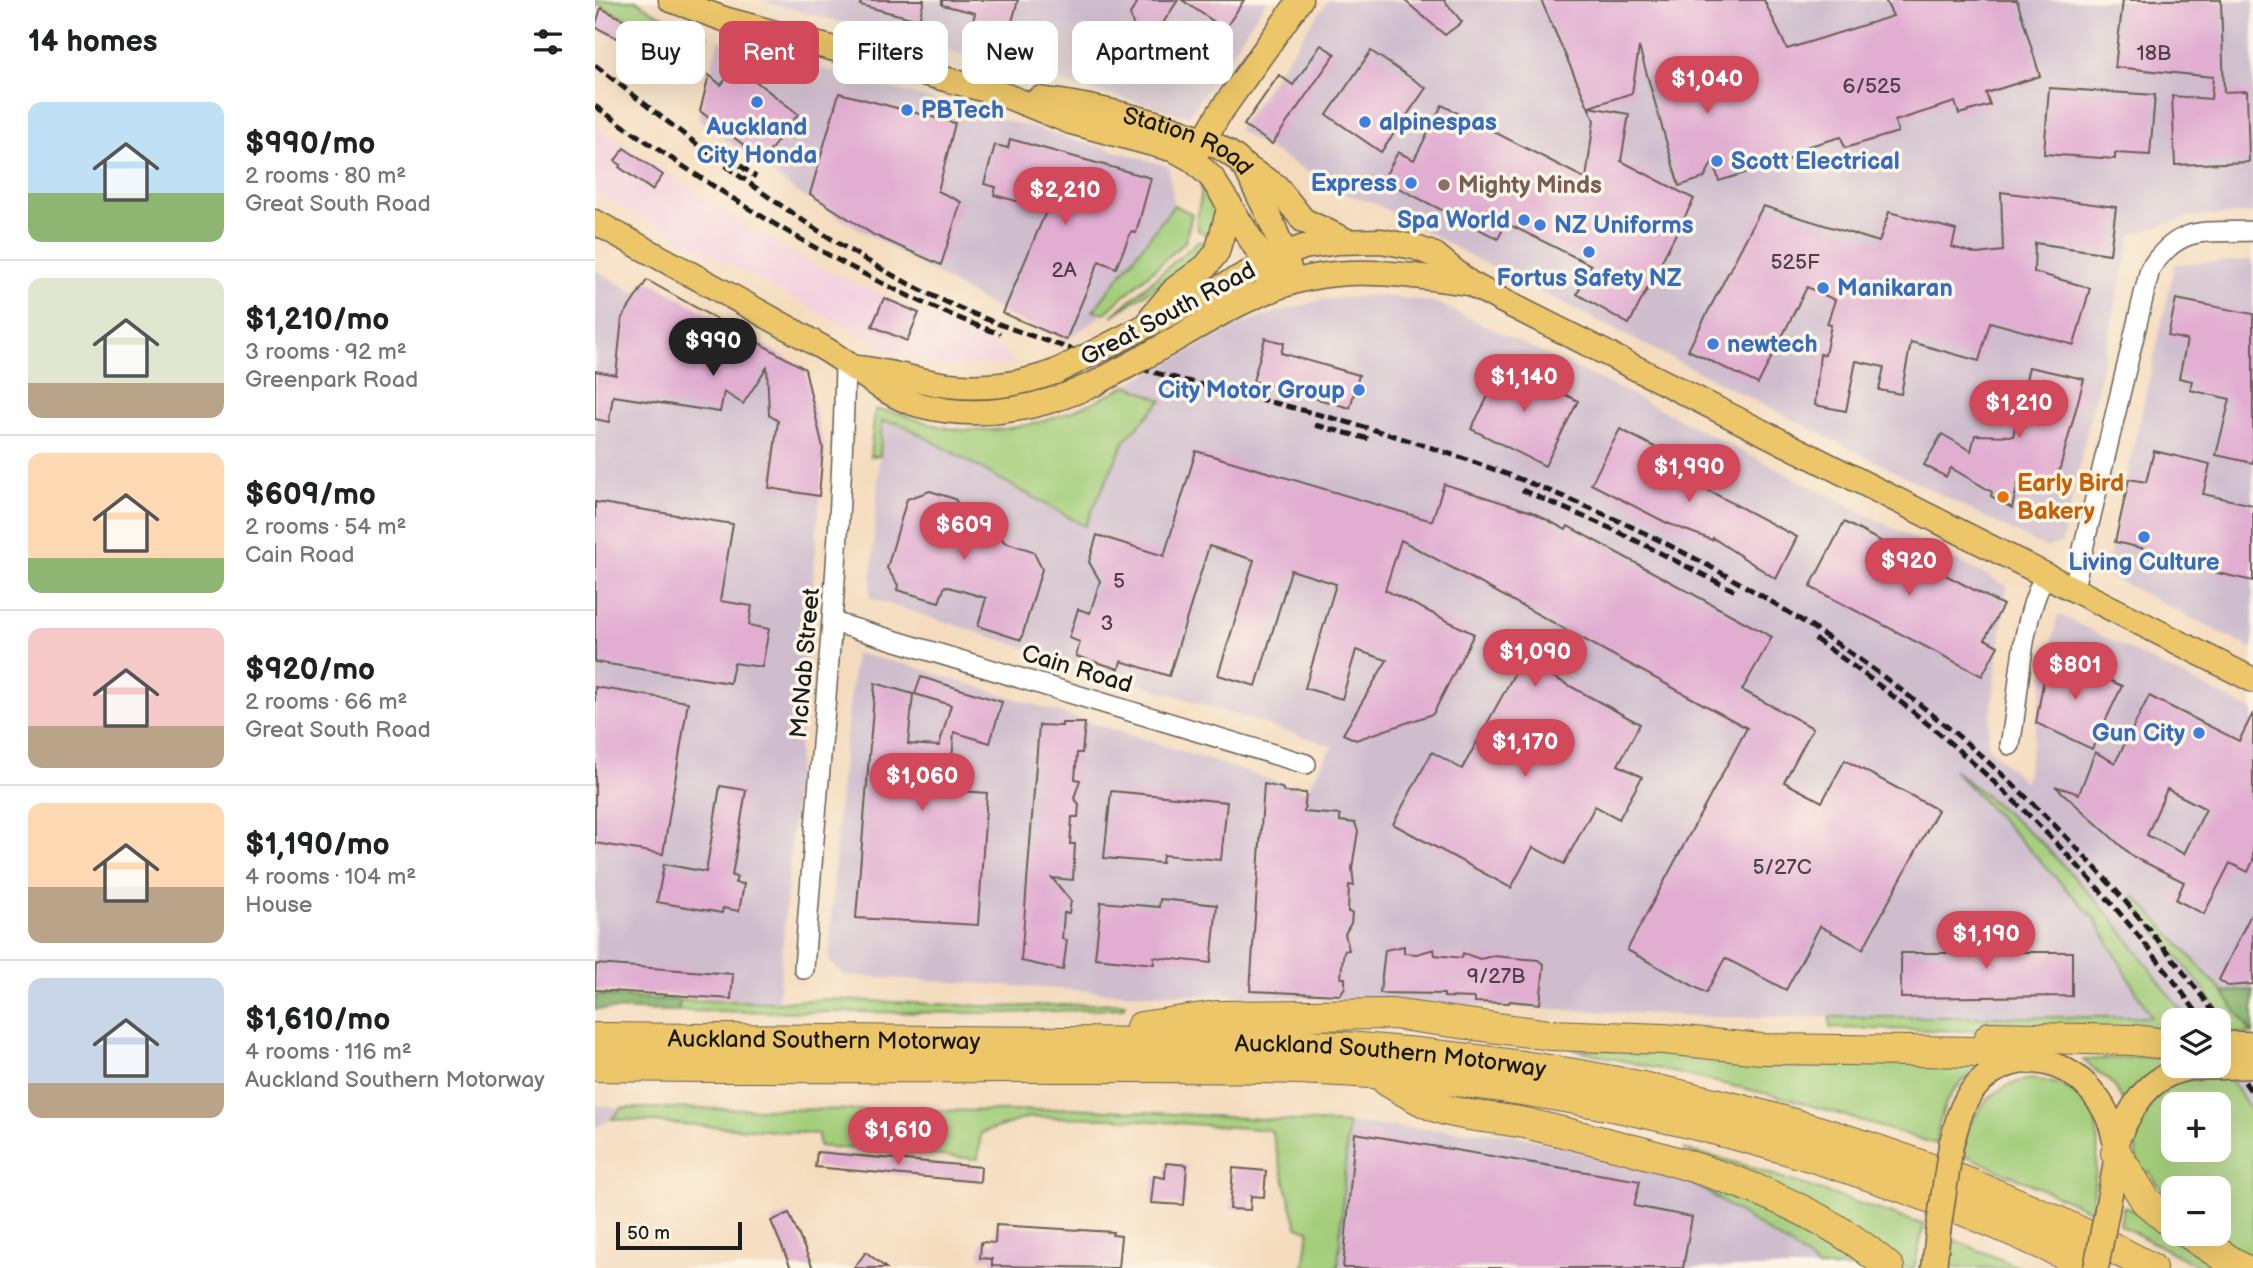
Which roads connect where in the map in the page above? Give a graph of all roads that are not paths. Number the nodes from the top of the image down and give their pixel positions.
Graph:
1 (671, 0) edge
2 (1300, 0) edge
3 (1004, 95) junction
4 (1205, 138) junction
5 (1193, 160) junction
6 (1243, 165) junction
7 (1230, 205) junction
8 (595, 222) edge
9 (2253, 231) edge
10 (1347, 241) junction
11 (1275, 259) junction
12 (1469, 283) junction
13 (1282, 286) junction
14 (1145, 325) junction
15 (851, 364) junction
16 (2044, 577) junction
17 (2073, 591) junction
18 (833, 622) junction
19 (2253, 680) edge
20 (2010, 745) dead end
21 (1306, 764) dead end
22 (804, 969) dead end
23 (595, 1038) edge
24 (1051, 1040) junction
25 (1664, 1040) junction
26 (2161, 1043) edge
27 (2231, 1044) edge
28 (2253, 1044) edge
29 (2161, 1045) edge
30 (2035, 1059) junction
31 (595, 1066) edge
32 (2253, 1066) edge
33 (1371, 1073) junction
34 (2116, 1147) junction
35 (2161, 1214) edge
36 (2207, 1246) edge
37 (1889, 1268) edge
38 (1934, 1268) edge
39 (2094, 1268) edge
40 (2151, 1268) edge
41 (2241, 1268) edge

1 - 3 main road, Station Road
2 - 4 main road
3 - 4 main road, Station Road
3 - 5 main road, Station Road
4 - 5 main road
4 - 6 main road, Station Road
5 - 7 main road, Station Road
6 - 10 main road
6 - 11 main road, Station Road
7 - 11 main road, Station Road
7 - 14 main road
8 - 15 main road, Great South Road
9 - 17 street
10 - 11 main road, Great South Road
10 - 12 main road, Great South Road
11 - 13 main road, Station Road
11 - 14 main road, Great South Road
12 - 13 main road, Great South Road
12 - 16 main road, Great South Road
13 - 15 main road, Great South Road, bridge
14 - 15 main road, Great South Road, bridge
15 - 18 street, McNab Street
16 - 17 main road, Great South Road
16 - 20 street
17 - 19 main road, Great South Road
18 - 21 street, Cain Road
18 - 22 street, McNab Street
23 - 24 highway, Auckland Southern Motorway
24 - 25 highway
24 - 40 highway, Auckland Southern Motorway
25 - 26 highway
25 - 30 highway
27 - 28 main road, bridge
29 - 30 main road
30 - 34 main road
30 - 38 main road, bridge
31 - 33 highway, Auckland Southern Motorway
32 - 34 main road, bridge
33 - 37 highway
33 - 39 highway, Auckland Southern Motorway
34 - 35 highway
34 - 39 main road, bridge
36 - 41 highway

